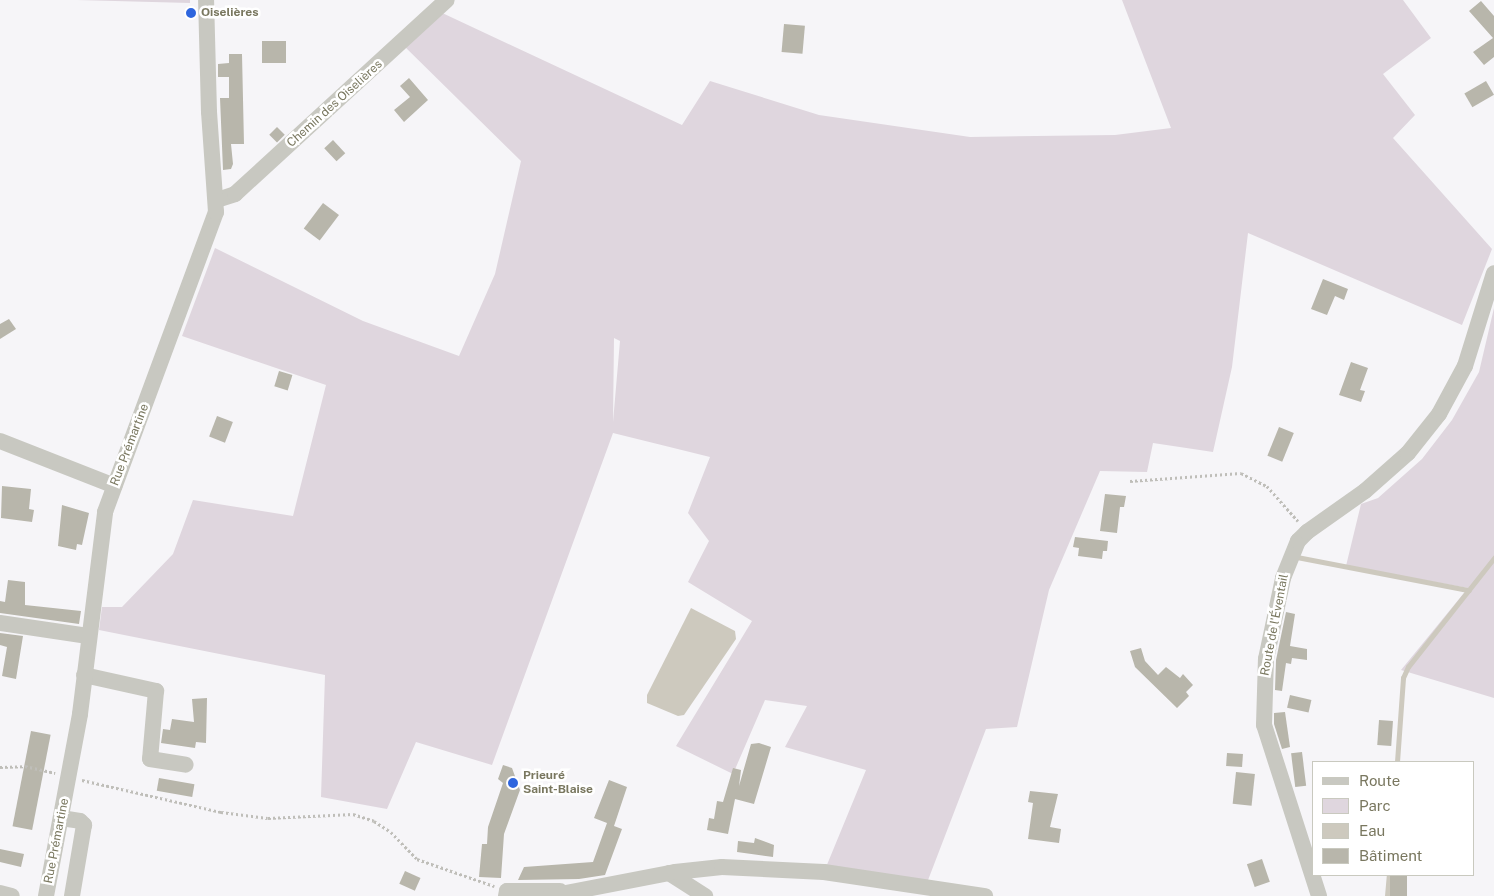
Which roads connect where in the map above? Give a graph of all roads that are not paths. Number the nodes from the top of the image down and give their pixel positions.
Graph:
1 (206, 0) edge
2 (447, 0) edge
3 (217, 200) junction
4 (1494, 272) edge
5 (2, 447) edge
6 (115, 486) junction
7 (0, 623) edge
8 (88, 636) junction
9 (84, 675) junction
10 (186, 765) dead end
11 (61, 818) junction
12 (669, 873) junction
13 (1312, 875) edge
14 (1312, 876) edge
15 (565, 891) junction
16 (907, 891) edge
17 (0, 893) edge
18 (507, 893) edge
19 (12, 896) edge
20 (46, 896) edge
21 (72, 896) edge
22 (550, 896) edge
23 (705, 896) edge
24 (985, 896) edge
25 (1319, 896) edge

1 - 3 street, Rue Prémartine
2 - 3 street, Chemin des Oiselières
3 - 6 street, Rue Prémartine
4 - 13 street, Route de l'Éventail
5 - 6 street
6 - 8 street, Rue Prémartine
7 - 8 street
8 - 9 street, Rue Prémartine
9 - 10 street
9 - 11 street, Rue Prémartine
11 - 20 street, Rue Prémartine
11 - 21 street
12 - 15 street
12 - 16 street
12 - 23 street
14 - 25 street, Route de l'Éventail
15 - 18 street
15 - 22 street
16 - 24 street
17 - 19 street

